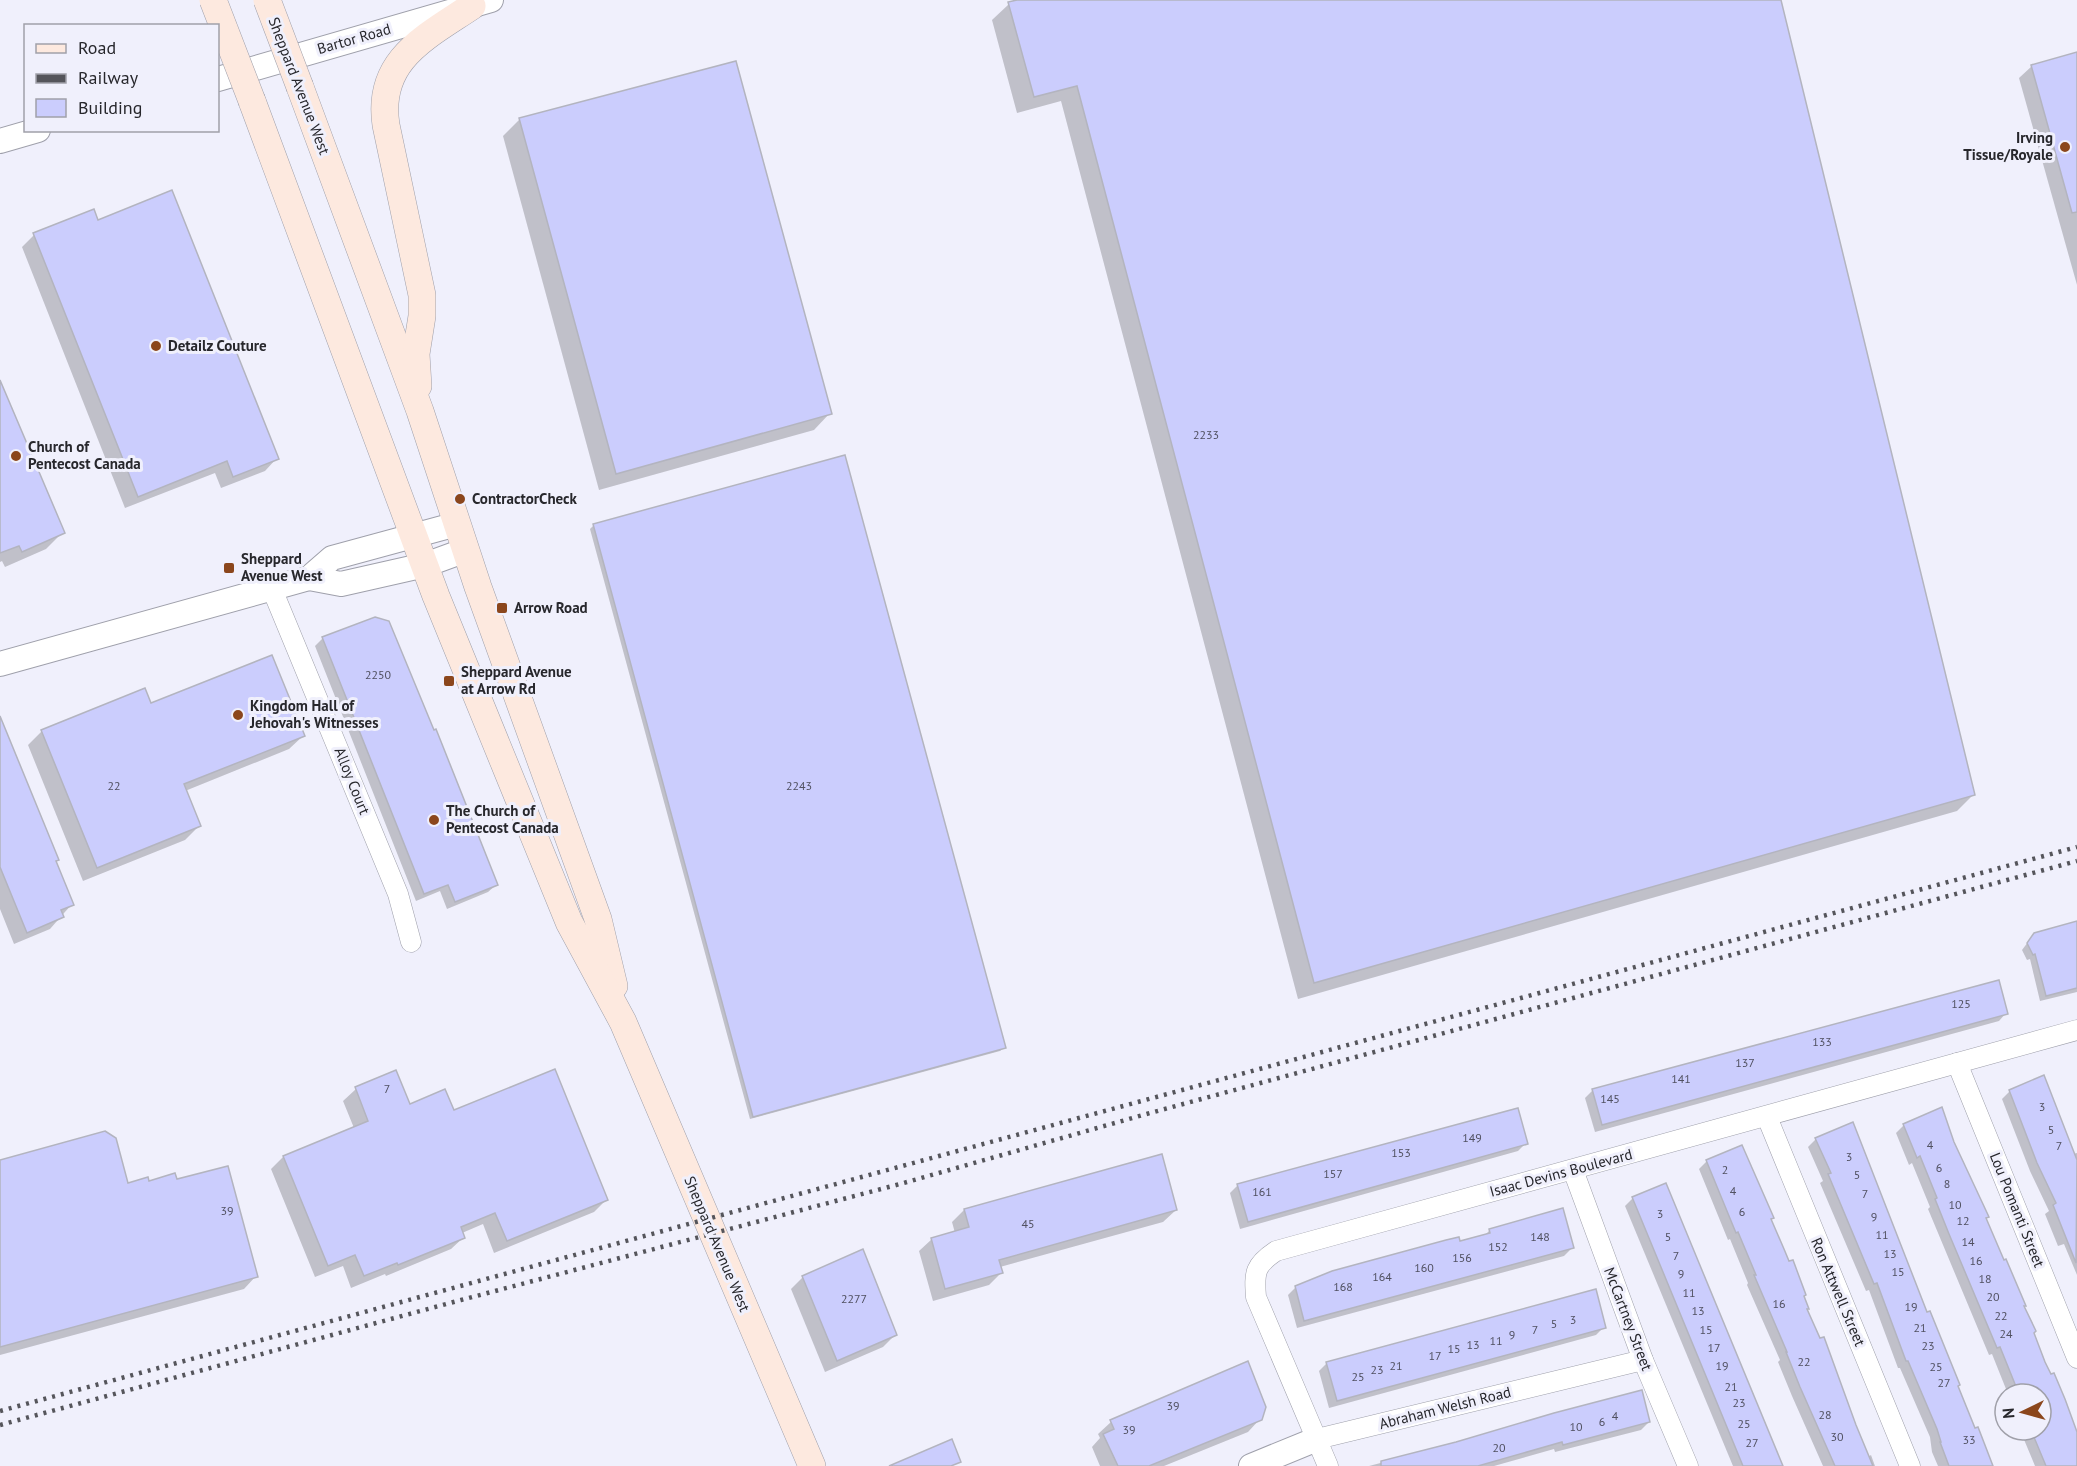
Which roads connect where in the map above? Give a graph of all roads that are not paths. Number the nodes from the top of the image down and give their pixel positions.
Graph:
1 (213, 0) edge
2 (267, 0) edge
3 (482, 3) edge
4 (219, 79) edge
5 (31, 132) edge
6 (0, 141) edge
7 (420, 411) junction
8 (457, 524) junction
9 (414, 534) junction
10 (466, 550) junction
11 (425, 565) junction
12 (309, 578) junction
13 (272, 590) junction
14 (0, 664) edge
15 (411, 942) dead end
16 (623, 1022) junction
17 (2077, 1030) edge
18 (1958, 1063) junction
19 (1767, 1117) junction
20 (1573, 1170) junction
21 (2077, 1358) edge
22 (1643, 1360) junction
23 (1317, 1439) junction
24 (812, 1466) edge
25 (1251, 1466) edge
26 (1328, 1466) edge
27 (1688, 1466) edge
28 (1910, 1466) edge

1 - 9 main road, Sheppard Avenue West, bridge
2 - 7 main road, Sheppard Avenue West, bridge
3 - 4 street, Bartor Road
3 - 7 main road
5 - 6 street
7 - 8 main road, Sheppard Avenue West
8 - 9 street
8 - 10 main road, Sheppard Avenue West
9 - 11 main road, Sheppard Avenue West
9 - 12 street
10 - 11 street
10 - 16 main road, Sheppard Avenue West
11 - 12 street
11 - 16 main road, Sheppard Avenue West
12 - 13 street
13 - 14 street
13 - 15 street, Alloy Court
16 - 24 main road, Sheppard Avenue West
17 - 18 street, Isaac Devins Boulevard
18 - 19 street, Isaac Devins Boulevard
18 - 21 street, Lou Pomanti Street
19 - 20 street, Isaac Devins Boulevard
19 - 28 street, Ron Attwell Street
20 - 22 street, McCartney Street
20 - 23 street, Isaac Devins Boulevard
22 - 23 street, Abraham Welsh Road
22 - 27 street, McCartney Street
23 - 25 street, Abraham Welsh Road
23 - 26 street, Isaac Devins Boulevard

